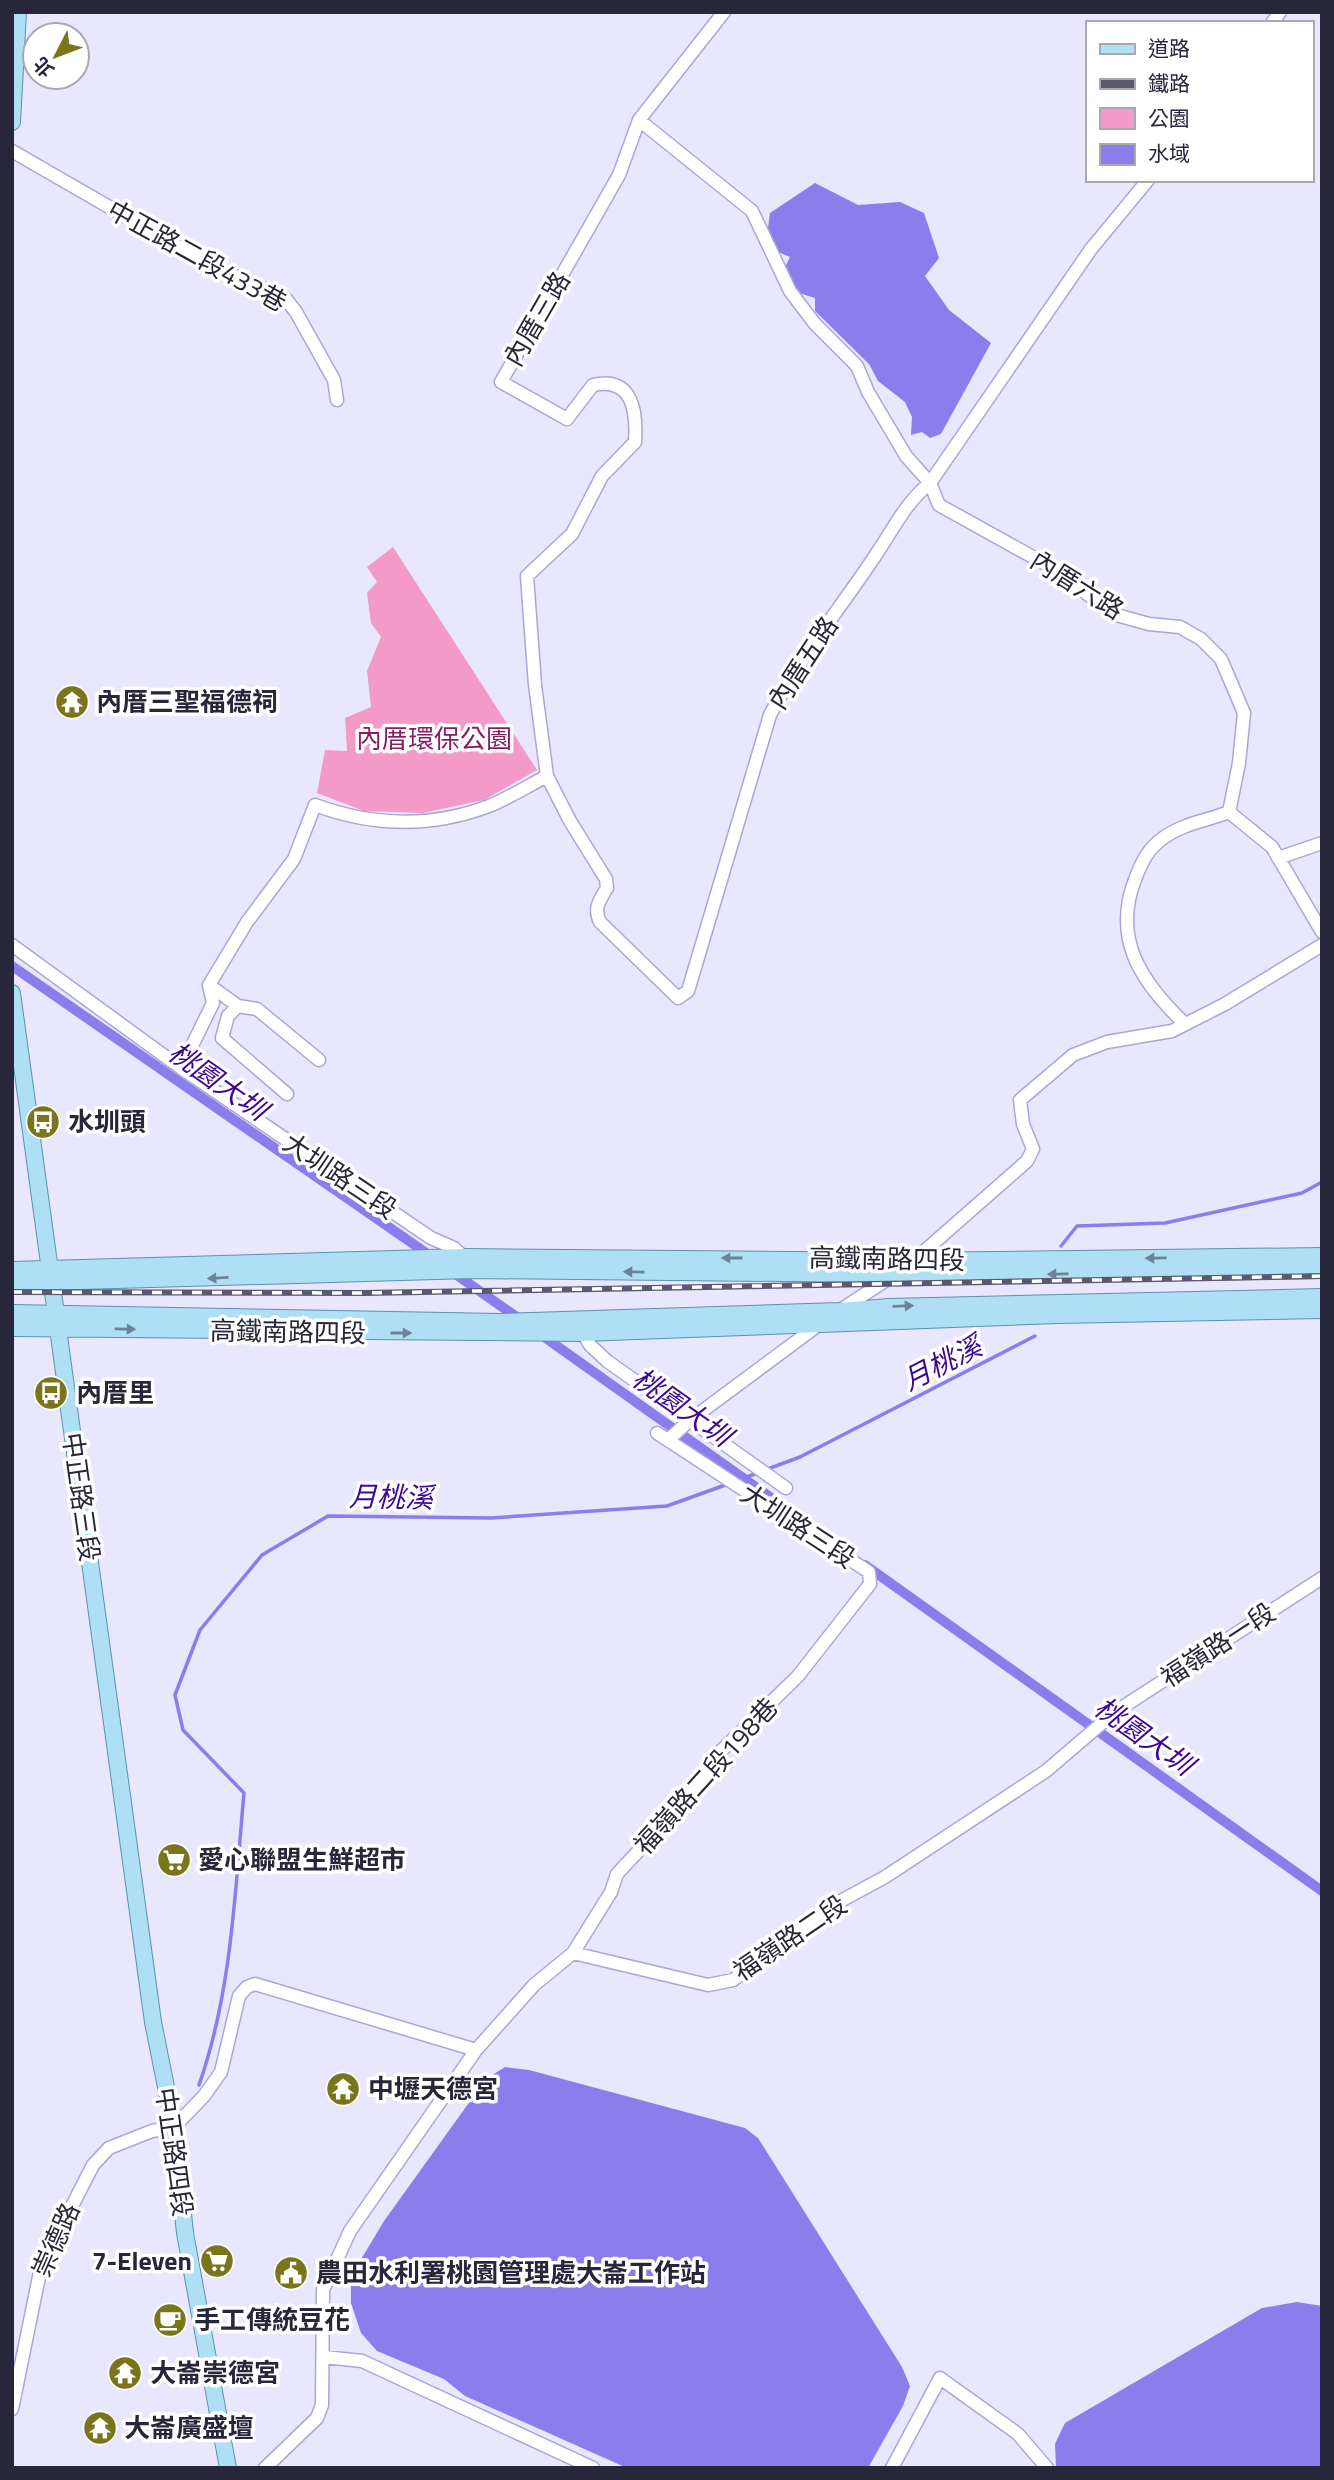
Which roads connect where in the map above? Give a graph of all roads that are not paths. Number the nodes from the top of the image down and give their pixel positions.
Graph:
1 (18, 12) edge
2 (724, 12) edge
3 (639, 120) junction
4 (12, 122) edge
5 (12, 151) edge
6 (1146, 182) edge
7 (337, 400) dead end
8 (930, 483) junction
9 (547, 776) junction
10 (1229, 812) junction
11 (1322, 843) edge
12 (1278, 858) junction
13 (1322, 932) edge
14 (1322, 945) edge
15 (12, 946) edge
16 (209, 985) junction
17 (12, 994) edge
18 (238, 1006) junction
19 (1185, 1024) junction
20 (319, 1060) dead end
21 (181, 1068) junction
22 (287, 1094) dead end
23 (1322, 1256) edge
24 (803, 1258) junction
25 (1199, 1258) junction
26 (914, 1261) junction
27 (462, 1262) junction
28 (12, 1270) edge
29 (1322, 1270) edge
30 (1275, 1271) junction
31 (742, 1274) junction
32 (897, 1274) junction
33 (50, 1275) junction
34 (12, 1283) edge
35 (1322, 1297) edge
36 (1108, 1300) junction
37 (1322, 1310) edge
38 (839, 1311) junction
39 (12, 1313) edge
40 (712, 1315) junction
41 (1057, 1315) junction
42 (56, 1320) junction
43 (818, 1325) junction
44 (760, 1327) junction
45 (12, 1328) edge
46 (583, 1334) junction
47 (688, 1422) junction
48 (657, 1433) dead end
49 (669, 1440) junction
50 (786, 1488) dead end
51 (869, 1572) joint
52 (1322, 1578) edge
53 (1113, 1714) joint
54 (573, 1953) junction
55 (150, 2001) joint
56 (476, 2050) junction
57 (174, 2127) junction
58 (324, 2357) junction
59 (14, 2392) edge
60 (12, 2409) edge
61 (228, 2468) edge
62 (265, 2468) edge
63 (593, 2468) edge
64 (892, 2468) edge
65 (1047, 2468) edge

1 - 4 main road
2 - 3 street, 內厝三路
3 - 8 street, 內厝六路
3 - 9 street, 內厝三路
5 - 7 street, 中正路二段433巷
6 - 8 street, 內厝五路
8 - 9 street, 內厝五路
8 - 10 street, 內厝六路
9 - 16 street
10 - 12 street
10 - 19 street
11 - 12 street
12 - 13 street
14 - 19 street
15 - 21 street, 大圳路三段
16 - 18 street
16 - 21 street
17 - 33 main road, 中正路三段
18 - 20 street
18 - 22 street
19 - 26 street
21 - 27 street, 大圳路三段
23 - 25 main road, 高鐵南路四段
24 - 26 main road, 高鐵南路四段
24 -> 27 main road, 高鐵南路四段
24 - 31 main road
25 -> 26 main road, 高鐵南路四段
25 - 30 main road
26 - 32 street
31 -> 27 main road, 高鐵南路四段
27 - 33 main road
27 -> 33 main road, 高鐵南路四段
28 - 33 main road
29 - 30 main road, 高鐵南路四段
30 -> 32 main road, 高鐵南路四段
31 - 32 main road, 高鐵南路四段
32 - 38 street
33 - 34 main road
33 - 42 main road, 中正路三段
35 - 36 main road, 高鐵南路四段
38 -> 36 main road, 高鐵南路四段
36 - 41 main road
37 - 41 main road
38 - 40 main road, 高鐵南路四段
38 - 43 street
39 - 42 main road
40 - 42 main road, 高鐵南路四段
40 - 44 main road
41 - 43 main road
42 - 45 main road
42 -> 46 main road, 高鐵南路四段
42 - 55 main road, 中正路三段
43 - 44 main road
43 - 47 street
44 - 46 main road
46 - 47 street, 大圳路三段
47 - 49 street
47 - 50 street, 大圳路三段
48 - 49 street, 大圳路三段
49 - 51 street, 大圳路三段
51 - 54 street, 福嶺路二段198巷
52 - 53 street, 福嶺路一段
53 - 54 street, 福嶺路二段
54 - 56 street
55 - 57 main road, 中正路四段
56 - 57 street
56 - 58 street
57 - 59 street, 崇德路
57 - 61 main road, 中正路四段
58 - 62 street
58 - 63 street
59 - 60 street, 崇德路
64 - 65 street

